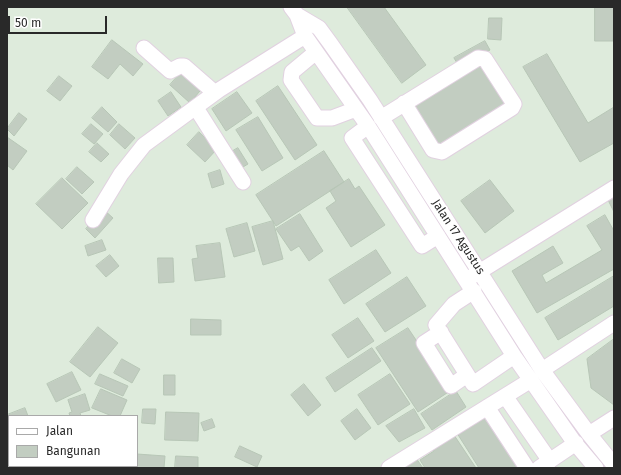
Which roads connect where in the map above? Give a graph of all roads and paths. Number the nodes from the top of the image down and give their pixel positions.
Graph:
1 (294, 11) edge
2 (305, 36) junction
3 (144, 48) dead end
4 (316, 52) junction
5 (215, 93) junction
6 (404, 103) junction
7 (196, 108) junction
8 (356, 109) junction
9 (374, 122) junction
10 (243, 182) dead end
11 (614, 188) edge
12 (414, 199) junction
13 (398, 210) junction
14 (93, 220) dead end
15 (438, 236) junction
16 (480, 272) junction
17 (471, 286) junction
18 (614, 323) edge
19 (441, 332) junction
20 (525, 343) junction
21 (513, 354) junction
22 (542, 370) junction
23 (467, 375) junction
24 (531, 380) junction
25 (505, 396) junction
26 (487, 407) junction
27 (614, 418) edge
28 (589, 434) junction
29 (576, 443) junction
30 (544, 464) edge
31 (614, 465) edge
32 (389, 468) edge
33 (527, 468) edge
34 (596, 468) edge

1 - 2 street, Jalan 17 Agustus
1 - 9 street, Jalan 17 Agustus
2 - 4 street, Jalan 17 Agustus
2 - 5 street
3 - 5 street
4 - 8 street, Jalan 17 Agustus
4 - 8 street
5 - 7 street
6 - 6 street
6 - 9 street
7 - 10 street
7 - 14 street
8 - 9 street, Jalan 17 Agustus
9 - 12 street, Jalan 17 Agustus
9 - 13 street
9 - 16 street, Jalan 17 Agustus
11 - 16 street
12 - 13 street
12 - 15 street, Jalan 17 Agustus
13 - 15 street
15 - 17 street, Jalan 17 Agustus
16 - 17 street
16 - 20 street, Jalan 17 Agustus
17 - 19 street
17 - 21 street, Jalan 17 Agustus
18 - 22 street
19 - 23 street
19 - 23 street
20 - 21 street
20 - 22 street, Jalan 17 Agustus
21 - 23 street
21 - 24 street, Jalan 17 Agustus
22 - 28 street, Jalan 17 Agustus
24 - 25 street
24 - 29 street, Jalan 17 Agustus
25 - 26 street
25 - 30 street
26 - 32 street
26 - 33 street
27 - 28 street
28 - 31 street, Jalan 17 Agustus
29 - 30 street
29 - 34 street, Jalan 17 Agustus

